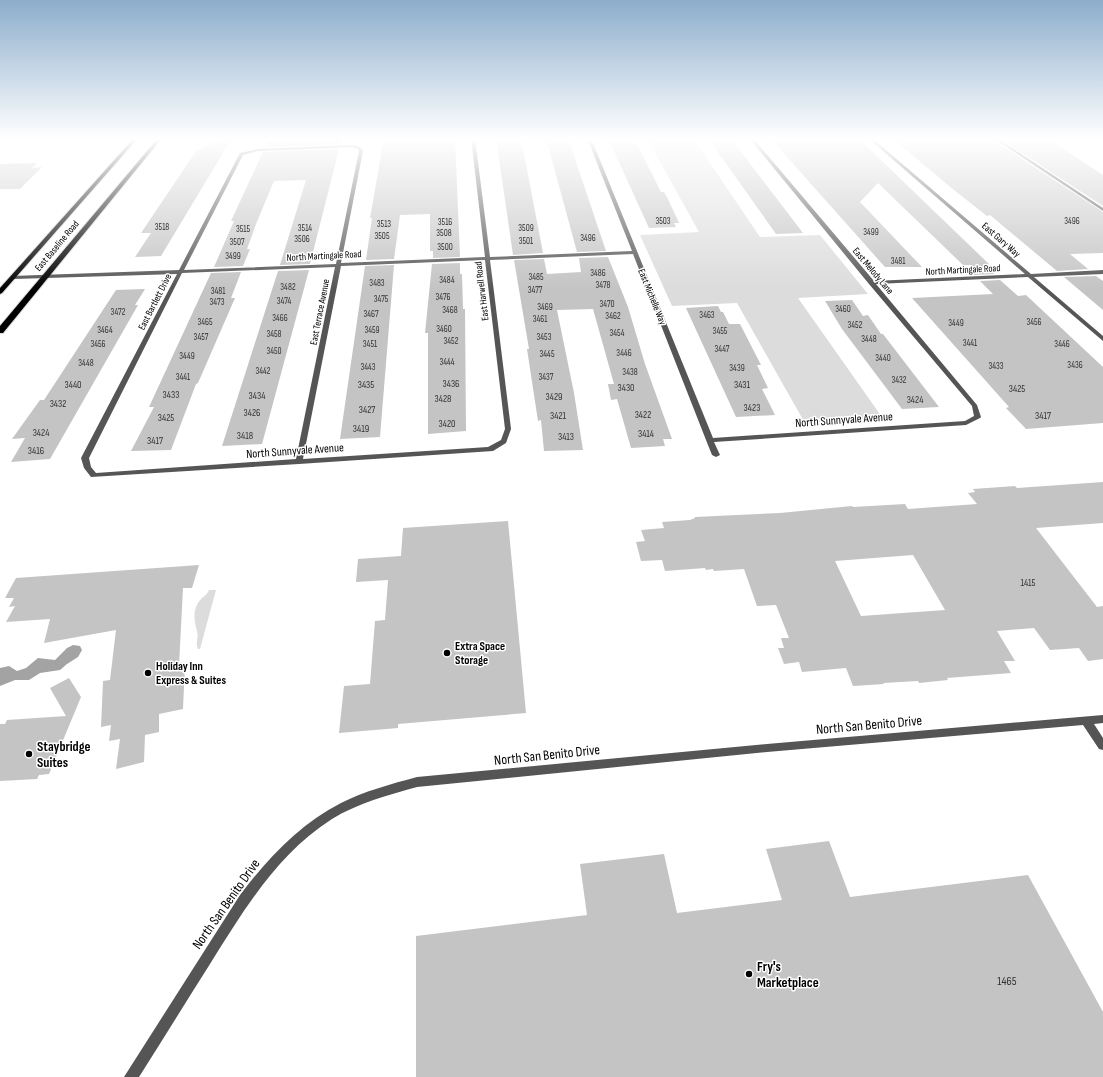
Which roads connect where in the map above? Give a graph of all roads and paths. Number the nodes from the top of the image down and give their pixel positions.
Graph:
1 (92, 188) edge
2 (118, 188) edge
3 (223, 188) edge
4 (353, 188) edge
5 (479, 188) edge
6 (609, 188) edge
7 (793, 188) edge
8 (928, 188) edge
9 (1070, 188) edge
10 (1103, 210) edge
11 (635, 252) junction
12 (487, 259) junction
13 (338, 265) junction
14 (180, 272) junction
15 (1103, 272) edge
16 (46, 276) junction
17 (1029, 276) junction
18 (14, 277) junction
19 (871, 283) junction
20 (0, 292) edge
21 (0, 331) edge
22 (1103, 339) edge
23 (978, 417) joint
24 (709, 440) junction
25 (504, 441) joint
26 (716, 455) dead end
27 (299, 462) junction
28 (88, 468) joint
29 (1103, 719) edge
30 (1086, 721) junction
31 (1103, 746) edge
32 (131, 1077) edge

1 - 18 main road, East Baseline Road
2 - 16 main road, East Baseline Road
3 - 14 street, East Bartlett Drive
4 - 13 street, East Terrace Avenue
5 - 12 street, East Harwell Road
6 - 11 street, East Michelle Way
7 - 19 street, East Melody Lane
8 - 17 street, East Gary Way
9 - 10 street
11 - 12 street, North Martingale Road
11 - 24 street, East Michelle Way
12 - 13 street, North Martingale Road
12 - 25 street, East Harwell Road
13 - 14 street, North Martingale Road
13 - 27 street, East Terrace Avenue
14 - 16 street, North Martingale Road
14 - 28 street, East Bartlett Drive
15 - 17 street, North Martingale Road
16 - 18 street, North Martingale Road
16 - 21 main road, East Baseline Road
17 - 19 street, North Martingale Road
17 - 22 street, East Gary Way
18 - 20 main road, East Baseline Road
19 - 23 street, East Melody Lane
23 - 24 street, North Sunnyvale Avenue
24 - 26 street, East Michelle Way
25 - 27 street, North Sunnyvale Avenue
27 - 28 street, North Sunnyvale Avenue
29 - 30 street, North San Benito Drive
30 - 31 street
30 - 32 street, North San Benito Drive

